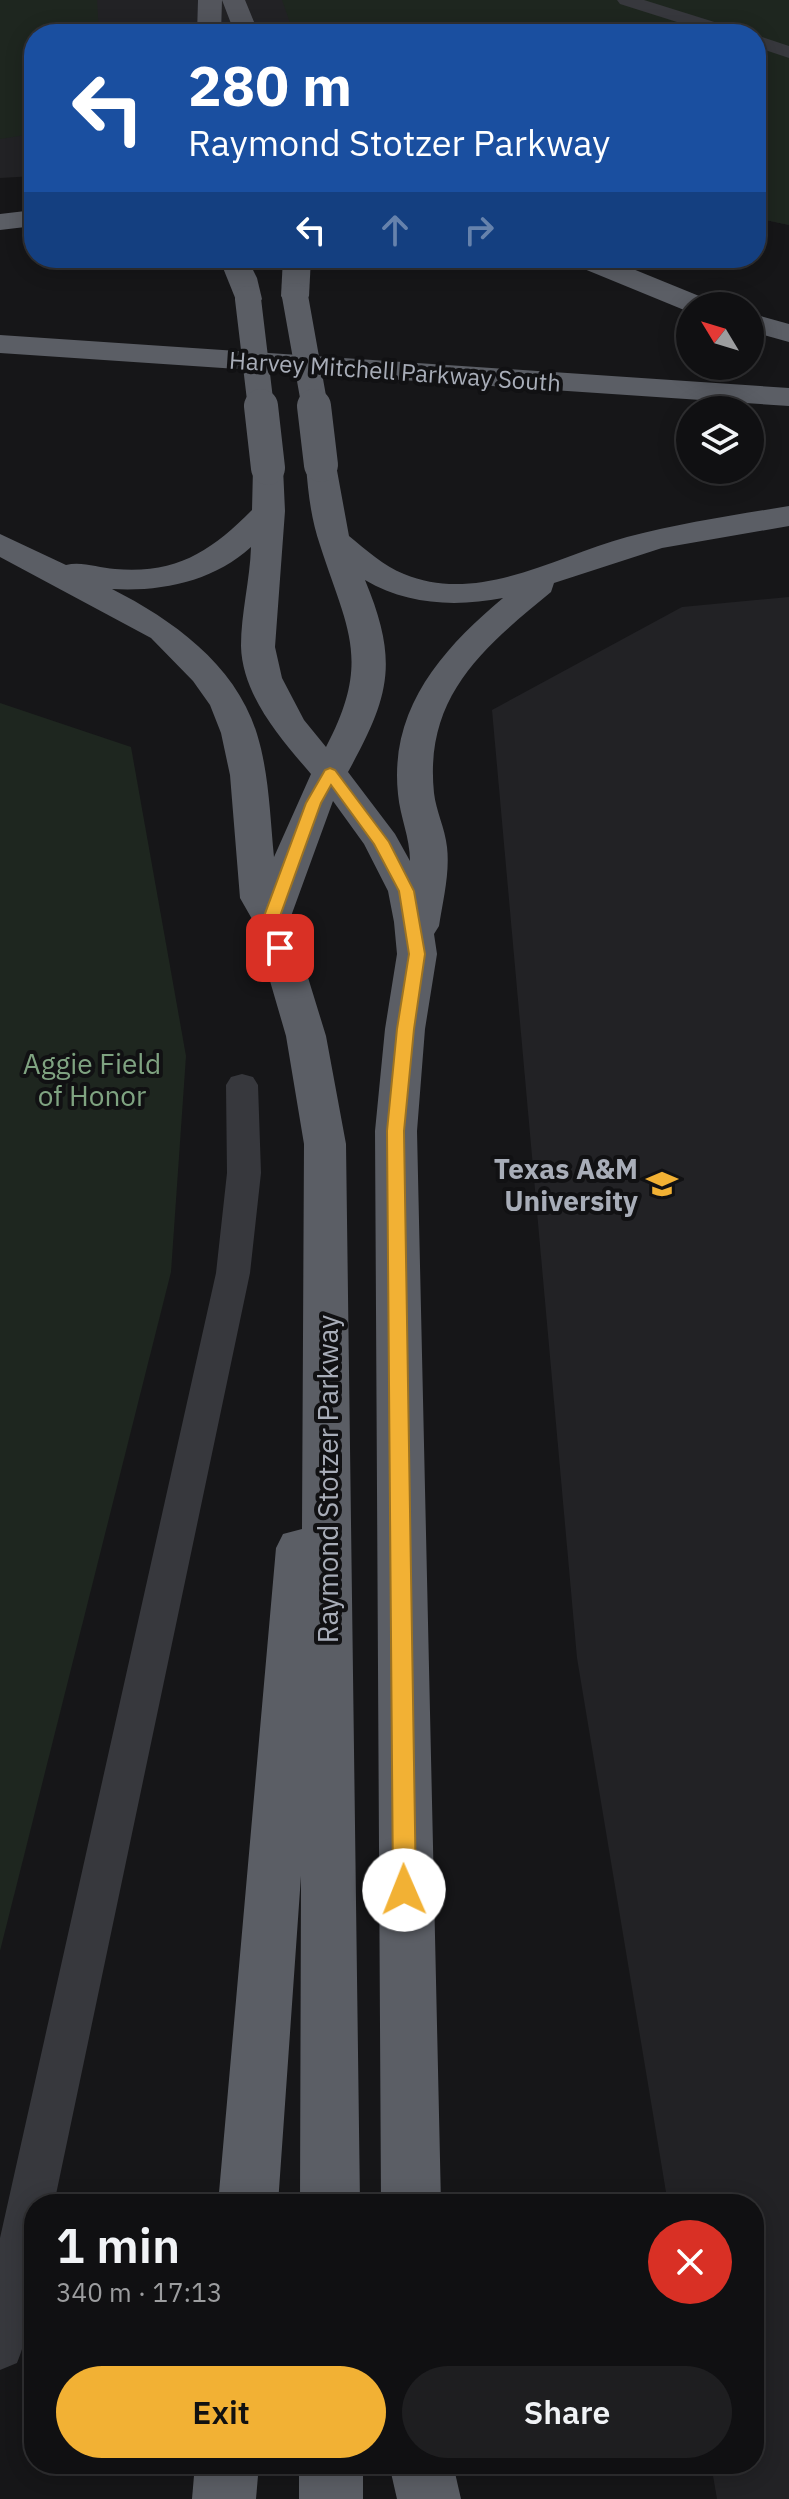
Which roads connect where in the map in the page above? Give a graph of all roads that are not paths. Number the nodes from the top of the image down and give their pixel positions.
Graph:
1 (210, 0) edge
2 (233, 0) edge
3 (626, 0) edge
4 (208, 24) edge
5 (243, 24) edge
6 (702, 24) edge
7 (766, 44) edge
8 (789, 52) edge
9 (234, 268) edge
10 (606, 268) edge
11 (299, 271) edge
12 (676, 297) edge
13 (764, 326) edge
14 (789, 333) edge
15 (0, 344) edge
16 (49, 375) dead end
17 (789, 397) edge
18 (676, 418) edge
19 (269, 511) junction
20 (789, 516) edge
21 (334, 540) junction
22 (0, 544) edge
23 (36, 560) junction
24 (547, 578) junction
25 (330, 773) junction
26 (271, 919) junction
27 (417, 954) junction
28 (242, 1085) dead end
29 (326, 1286) junction
30 (33, 2194) edge
31 (249, 2194) edge
32 (330, 2194) edge
33 (411, 2194) edge
34 (24, 2235) edge
35 (0, 2346) edge
36 (226, 2474) edge
37 (331, 2474) edge
38 (419, 2474) edge
39 (422, 2474) edge
40 (224, 2499) edge
41 (331, 2499) edge
42 (418, 2499) edge
43 (429, 2499) edge

1 - 4 main road
2 - 5 main road
3 - 6 street
7 - 8 street
9 - 19 highway, bridge
10 - 12 highway
11 - 21 highway, bridge
13 - 14 highway
15 - 17 highway, Harvey Mitchell Parkway South
16 - 18 highway, Harvey Mitchell Parkway South
19 - 23 highway
19 - 25 highway
20 - 24 highway
21 - 24 highway
21 - 25 highway
22 - 23 highway
23 - 26 highway, Raymond Stotzer Parkway
24 - 27 highway
25 - 26 highway
25 - 27 highway
26 - 29 highway, Raymond Stotzer Parkway
27 - 33 highway
28 - 30 street
29 - 31 highway
29 - 32 highway, Raymond Stotzer Parkway
34 - 35 street
36 - 40 highway
37 - 41 highway
38 - 42 highway
39 - 43 highway

